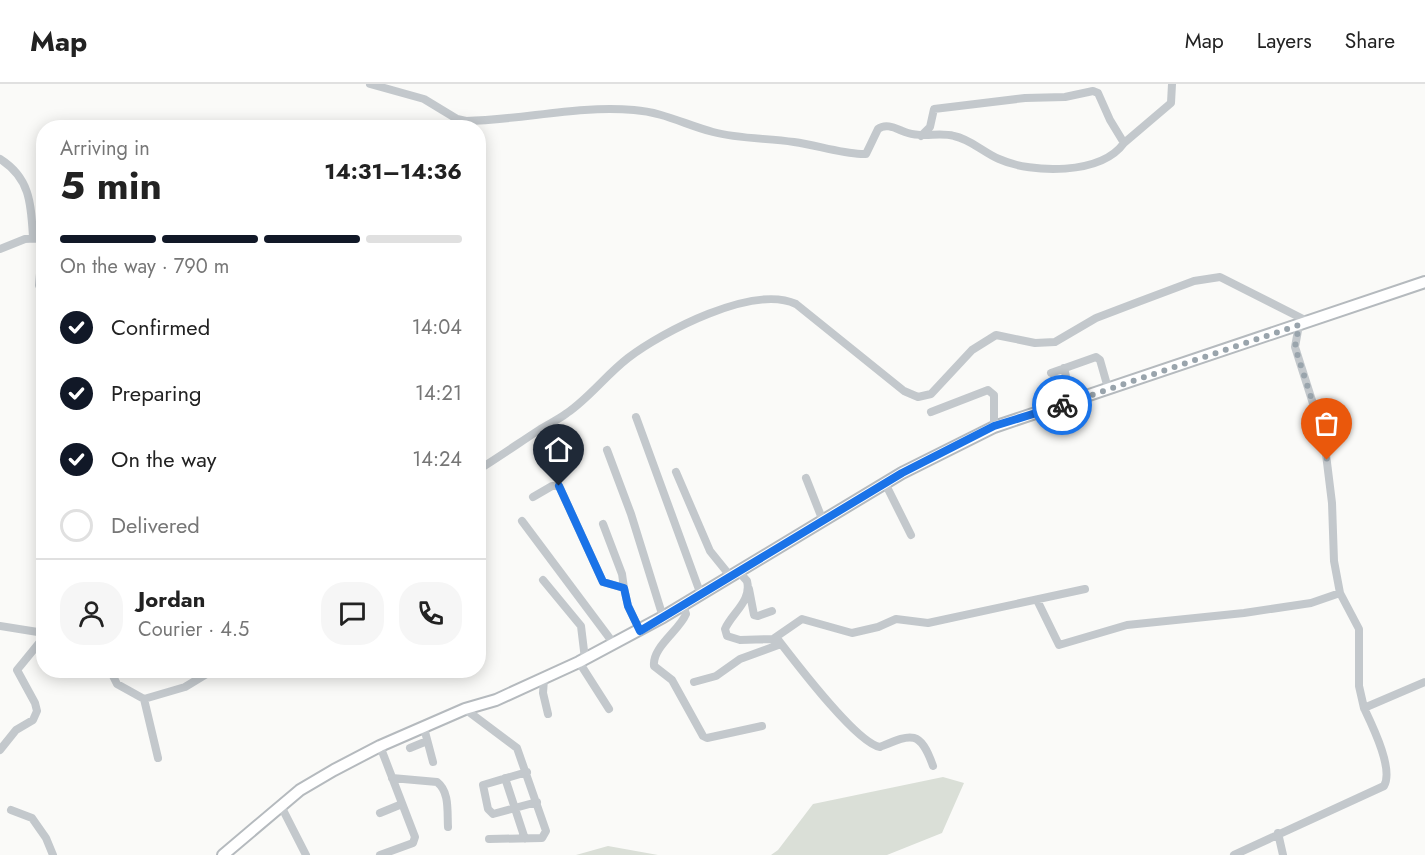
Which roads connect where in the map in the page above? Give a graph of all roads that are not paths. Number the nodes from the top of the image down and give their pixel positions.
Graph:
1 (370, 84) edge
2 (1172, 84) edge
3 (462, 120) edge
4 (480, 120) edge
5 (921, 136) junction
6 (1124, 143) junction
7 (0, 159) edge
8 (33, 237) joint
9 (0, 249) edge
10 (1425, 282) edge
11 (1304, 323) junction
12 (1064, 368) junction
13 (1051, 373) dead end
14 (1108, 388) junction
15 (1072, 401) junction
16 (932, 412) dead end
17 (636, 417) dead end
18 (994, 426) junction
19 (607, 450) dead end
20 (486, 465) edge
21 (676, 472) dead end
22 (806, 478) dead end
23 (885, 483) junction
24 (533, 496) dead end
25 (522, 520) dead end
26 (823, 521) junction
27 (603, 524) dead end
28 (910, 535) dead end
29 (735, 575) junction
30 (543, 580) dead end
31 (748, 586) junction
32 (624, 588) junction
33 (1085, 590) dead end
34 (1340, 593) junction
35 (701, 595) junction
36 (1037, 600) junction
37 (683, 606) junction
38 (772, 611) dead end
39 (663, 617) junction
40 (0, 626) edge
41 (640, 631) junction
42 (36, 633) edge
43 (779, 640) junction
44 (614, 644) junction
45 (36, 645) edge
46 (582, 661) junction
47 (114, 678) edge
48 (200, 678) edge
49 (544, 679) junction
50 (694, 682) dead end
51 (1425, 682) edge
52 (144, 699) junction
53 (1364, 708) junction
54 (609, 709) dead end
55 (465, 710) junction
56 (548, 714) dead end
57 (762, 726) dead end
58 (424, 728) junction
59 (427, 741) junction
60 (380, 746) junction
61 (410, 748) dead end
62 (0, 750) edge
63 (158, 758) dead end
64 (433, 762) dead end
65 (933, 766) dead end
66 (527, 772) junction
67 (392, 778) junction
68 (505, 778) junction
69 (537, 802) junction
70 (402, 804) junction
71 (281, 806) junction
72 (515, 808) junction
73 (11, 810) dead end
74 (380, 813) dead end
75 (448, 827) dead end
76 (1278, 833) junction
77 (489, 838) dead end
78 (525, 839) junction
79 (53, 855) edge
80 (223, 855) edge
81 (306, 855) edge
82 (380, 855) edge
83 (1234, 855) edge
84 (1283, 855) edge

1 - 3 street
2 - 6 street
4 - 5 street
5 - 6 street
5 - 6 street
7 - 8 street
8 - 9 street
10 - 11 main road
11 - 14 main road
11 - 20 street
11 - 34 street
12 - 13 street
12 - 14 street
12 - 15 street
14 - 15 main road
15 - 18 main road
16 - 18 street
17 - 35 street
18 - 23 main road
19 - 39 street
21 - 29 street
22 - 26 street
23 - 26 main road
23 - 28 street
24 - 32 street
25 - 44 street
26 - 29 main road
27 - 32 street
29 - 31 street
29 - 35 main road
30 - 46 street
31 - 38 street
31 - 43 street
32 - 41 street
33 - 36 street
34 - 36 street
34 - 53 street
35 - 37 main road
36 - 43 street
37 - 39 main road
37 - 57 street
39 - 41 main road
40 - 42 street
41 - 44 main road
43 - 50 street
43 - 65 street
44 - 46 main road
45 - 62 street
46 - 49 main road
46 - 54 street
47 - 52 street
48 - 52 street
49 - 55 main road
49 - 56 street
51 - 53 street
52 - 63 street
53 - 76 street
55 - 58 main road
55 - 66 street
58 - 59 street
58 - 60 main road
59 - 61 street
59 - 64 street
60 - 67 street
60 - 71 main road
66 - 68 street
66 - 69 street
67 - 70 street
67 - 75 street
68 - 72 street
68 - 72 street
69 - 72 street
69 - 78 street
70 - 74 street
70 - 82 street
71 - 80 main road
71 - 81 street
72 - 78 street
73 - 79 street
76 - 83 street
76 - 84 street
77 - 78 street

